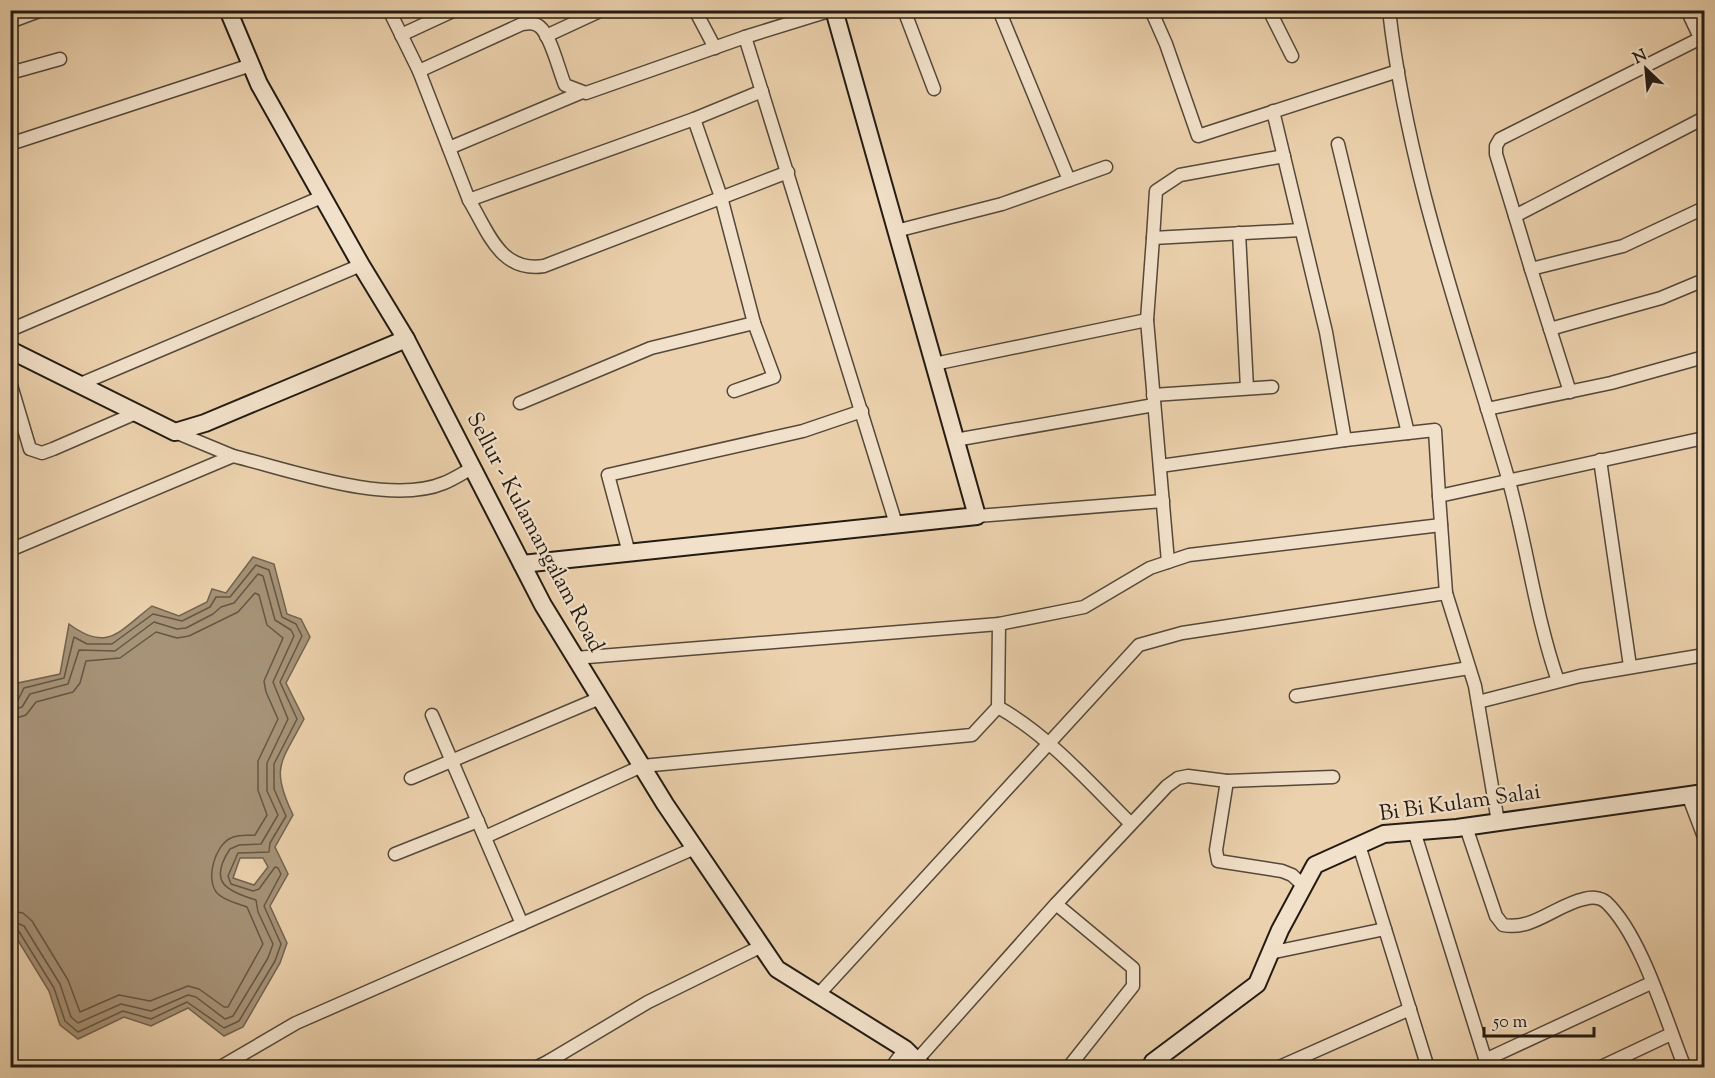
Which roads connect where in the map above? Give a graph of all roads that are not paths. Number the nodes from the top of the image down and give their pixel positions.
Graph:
1 (42, 10) edge
2 (228, 10) edge
3 (390, 10) edge
4 (455, 10) edge
5 (603, 10) edge
6 (695, 10) edge
7 (833, 10) edge
8 (904, 10) edge
9 (999, 10) edge
10 (1151, 10) edge
11 (1269, 10) edge
12 (1687, 10) edge
13 (1392, 11) edge
14 (10, 22) edge
15 (401, 35) junction
16 (546, 36) junction
17 (745, 37) junction
18 (1703, 42) edge
19 (715, 48) junction
20 (1292, 56) dead end
21 (60, 59) dead end
22 (251, 65) junction
23 (418, 71) junction
24 (1398, 71) junction
25 (10, 73) edge
26 (934, 89) dead end
27 (762, 91) junction
28 (580, 93) junction
29 (1273, 111) junction
30 (1704, 118) edge
31 (694, 119) junction
32 (10, 144) edge
33 (1338, 144) dead end
34 (449, 148) junction
35 (1284, 156) junction
36 (1106, 167) dead end
37 (788, 172) junction
38 (1069, 180) junction
39 (324, 196) junction
40 (721, 196) junction
41 (469, 200) junction
42 (1704, 208) edge
43 (1515, 216) junction
44 (1301, 230) junction
45 (896, 231) junction
46 (1239, 233) junction
47 (1153, 238) junction
48 (361, 265) junction
49 (1532, 269) junction
50 (1704, 280) edge
51 (1147, 320) junction
52 (754, 323) junction
53 (1550, 329) junction
54 (10, 330) edge
55 (406, 339) junction
56 (10, 350) edge
57 (1704, 357) edge
58 (934, 364) junction
59 (10, 382) edge
60 (78, 385) junction
61 (1272, 387) dead end
62 (1247, 388) junction
63 (734, 391) dead end
64 (1570, 392) junction
65 (1154, 400) junction
66 (520, 403) dead end
67 (1487, 409) junction
68 (862, 411) junction
69 (136, 413) junction
70 (175, 432) junction
71 (1408, 433) junction
72 (1704, 438) edge
73 (955, 440) junction
74 (1344, 441) junction
75 (233, 456) junction
76 (1600, 460) junction
77 (1160, 466) junction
78 (472, 468) junction
79 (1509, 480) junction
80 (1440, 496) junction
81 (1163, 501) junction
82 (977, 516) junction
83 (896, 524) junction
84 (1442, 525) junction
85 (10, 550) edge
86 (629, 553) junction
87 (1168, 562) junction
88 (522, 564) junction
89 (1446, 593) junction
90 (999, 624) junction
91 (1704, 655) edge
92 (575, 658) junction
93 (1630, 666) junction
94 (1469, 668) junction
95 (1558, 681) junction
96 (1296, 696) dead end
97 (600, 698) junction
98 (1478, 702) junction
99 (998, 707) junction
100 (432, 715) dead end
101 (1051, 744) junction
102 (452, 761) junction
103 (642, 766) junction
104 (1332, 777) dead end
105 (411, 778) dead end
106 (1227, 781) junction
107 (1696, 794) edge
108 (478, 820) junction
109 (1498, 822) junction
110 (1130, 823) junction
111 (1466, 827) junction
112 (1414, 831) junction
113 (485, 837) junction
114 (1704, 837) edge
115 (1359, 845) junction
116 (695, 849) junction
117 (395, 854) dead end
118 (1304, 886) junction
119 (1056, 904) junction
120 (522, 924) junction
121 (1385, 929) junction
122 (762, 946) junction
123 (1270, 953) junction
124 (1651, 983) junction
125 (819, 994) junction
126 (1410, 1009) junction
127 (1671, 1034) junction
128 (915, 1059) edge
129 (550, 1064) edge
130 (1486, 1064) edge
131 (1600, 1067) edge
132 (219, 1068) edge
133 (535, 1068) edge
134 (891, 1068) edge
135 (1068, 1068) edge
136 (1150, 1068) edge
137 (1277, 1068) edge
138 (1428, 1068) edge
139 (1684, 1068) edge

1 - 14 street
2 - 22 street, Sellur - Kulamangalam Road
3 - 15 street
4 - 15 street
5 - 16 street
6 - 19 street
7 - 17 street
7 - 45 street
8 - 26 street
9 - 38 street
10 - 29 street
11 - 20 street
12 - 18 street
13 - 24 street
15 - 23 street
16 - 23 street
16 - 28 street
17 - 19 street
17 - 27 street
18 - 43 street
19 - 28 street
21 - 25 street
22 - 32 street
22 - 39 street, Sellur - Kulamangalam Road
23 - 34 street
24 - 29 street
24 - 67 street
27 - 31 street
27 - 37 street
28 - 34 street
29 - 35 street
30 - 43 street
31 - 40 street
31 - 41 street
33 - 71 street
34 - 41 street
35 - 44 street
35 - 47 street
36 - 38 street
37 - 40 street
37 - 68 street
38 - 45 street
39 - 48 street, Sellur - Kulamangalam Road
39 - 54 street
40 - 41 street
40 - 52 street
42 - 49 street
43 - 49 street
44 - 46 street
44 - 74 street
45 - 58 street
46 - 47 street
46 - 62 street
47 - 51 street
48 - 55 street, Sellur - Kulamangalam Road
48 - 60 street
49 - 53 street
50 - 53 street
51 - 58 street
51 - 65 street
52 - 63 street
52 - 66 street
53 - 64 street
55 - 70 street
55 - 78 street, Sellur - Kulamangalam Road
56 - 60 street
57 - 64 street
58 - 73 street
59 - 69 street
60 - 69 street
61 - 62 street
62 - 65 street
64 - 67 street
65 - 73 street
65 - 77 street
67 - 79 street
68 - 83 street
68 - 86 street
69 - 70 street
70 - 75 street
71 - 74 street
71 - 80 street
72 - 76 street
73 - 82 street
74 - 77 street
75 - 78 street
75 - 85 street
76 - 79 street
76 - 93 street
77 - 81 street
78 - 88 street, Sellur - Kulamangalam Road
79 - 80 street
79 - 95 street
80 - 84 street
81 - 82 street
81 - 87 street
82 - 83 street
83 - 86 street
84 - 87 street
84 - 89 street
86 - 88 street
87 - 90 street
88 - 92 street, Sellur - Kulamangalam Road
89 - 94 street
89 - 101 street
90 - 92 street
90 - 99 street
91 - 93 street
92 - 97 street, Sellur - Kulamangalam Road
93 - 95 street
94 - 96 street
94 - 98 street
95 - 98 street
97 - 102 street
97 - 103 street, Sellur - Kulamangalam Road
98 - 109 street
99 - 101 street
99 - 103 street
100 - 102 street
101 - 110 street
101 - 125 street
102 - 105 street
102 - 108 street
103 - 113 street
103 - 116 street, Sellur - Kulamangalam Road
104 - 106 street
106 - 110 street
106 - 118 street
107 - 109 street, Bi Bi Kulam Salai
107 - 114 street
108 - 113 street
108 - 117 street
109 - 111 street, Bi Bi Kulam Salai
110 - 119 street
111 - 112 street, Bi Bi Kulam Salai
111 - 124 street
112 - 115 street, Bi Bi Kulam Salai
112 - 130 street
113 - 120 street
115 - 118 street, Bi Bi Kulam Salai
115 - 121 street
116 - 120 street
116 - 122 street, Sellur - Kulamangalam Road
118 - 123 street, Bi Bi Kulam Salai
119 - 128 street
119 - 135 street
120 - 132 street
121 - 123 street
121 - 126 street
122 - 125 street, Sellur - Kulamangalam Road
122 - 129 street
123 - 136 street, Bi Bi Kulam Salai
124 - 127 street
124 - 130 street
125 - 128 street, Sellur - Kulamangalam Road
126 - 137 street
126 - 138 street
127 - 131 street
127 - 139 street
128 - 134 street
129 - 133 street

